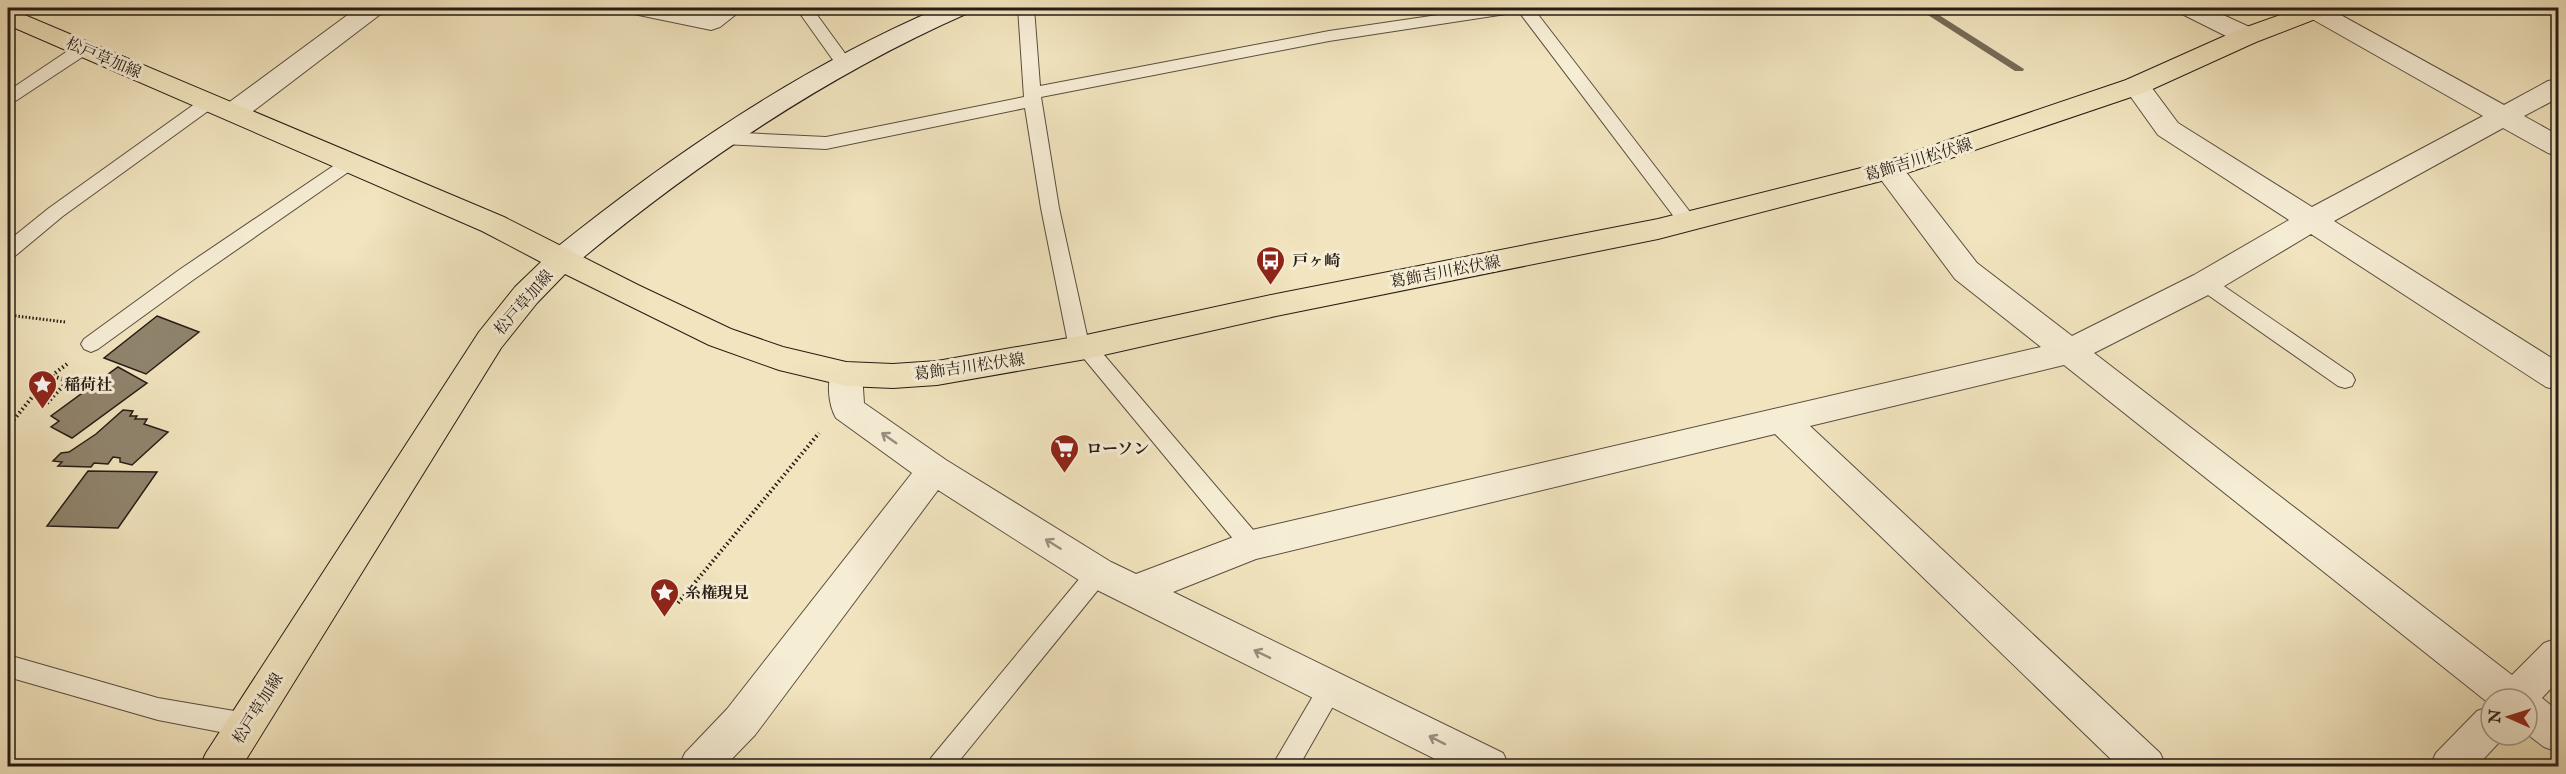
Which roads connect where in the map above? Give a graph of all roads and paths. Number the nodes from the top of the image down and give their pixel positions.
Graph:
1 (373, 8) edge
2 (638, 8) edge
3 (804, 8) edge
4 (959, 8) edge
5 (1026, 8) edge
6 (1514, 8) edge
7 (1525, 8) edge
8 (2189, 8) edge
9 (2318, 9) edge
10 (728, 10) edge
11 (1454, 13) edge
12 (8, 16) edge
13 (2247, 36) junction
14 (84, 48) junction
15 (844, 63) junction
16 (2136, 86) junction
17 (2559, 87) edge
18 (1033, 97) junction
19 (8, 98) edge
20 (221, 107) junction
21 (2503, 117) junction
22 (723, 138) junction
23 (2559, 147) edge
24 (351, 162) junction
25 (1889, 170) junction
26 (1688, 221) junction
27 (2310, 221) junction
28 (8, 251) edge
29 (562, 259) junction
30 (2205, 283) junction
31 (8, 315) edge
32 (97, 339) junction
33 (1082, 348) junction
34 (2068, 352) junction
35 (52, 375) junction
36 (2559, 378) edge
37 (2345, 380) dead end
38 (847, 386) junction
39 (47, 403) dead end
40 (1782, 420) junction
41 (8, 427) edge
42 (934, 470) junction
43 (1252, 545) junction
44 (1098, 573) junction
45 (1134, 591) junction
46 (678, 603) dead end
47 (2559, 655) edge
48 (8, 666) edge
49 (1332, 687) junction
50 (2499, 687) edge
51 (2526, 687) edge
52 (2539, 719) edge
53 (246, 725) junction
54 (2559, 734) edge
55 (2479, 736) edge
56 (1480, 765) edge
57 (220, 766) edge
58 (699, 766) edge
59 (940, 766) edge
60 (1285, 766) edge
61 (2146, 766) edge
62 (2450, 766) edge

1 - 20 street
2 - 10 street
3 - 15 lane
4 - 15 street
5 - 18 lane
6 - 11 lane
7 - 26 lane
8 - 13 street
9 - 13 main road, 葛飾吉川松伏線
9 - 21 street
11 - 18 lane
12 - 14 main road, 松戸草加線
13 - 16 main road, 葛飾吉川松伏線
14 - 19 lane
14 - 20 main road, 松戸草加線
15 - 22 street
16 - 25 main road, 葛飾吉川松伏線
16 - 27 street
17 - 21 street
18 - 22 lane
18 - 33 lane
20 - 24 main road, 松戸草加線
20 - 28 lane
21 - 23 street
21 - 27 street
22 - 29 street
24 - 29 main road, 松戸草加線
24 - 32 lane
25 - 26 main road, 葛飾吉川松伏線
25 - 34 street
26 - 33 main road, 葛飾吉川松伏線
27 - 30 street
27 - 36 street
29 - 38 main road, 葛飾吉川松伏線
29 - 53 main road, 松戸草加線
30 - 34 street
30 - 37 lane
31 - 32 path
32 - 35 path
33 - 38 main road, 葛飾吉川松伏線
33 - 43 lane
34 - 40 street
34 - 50 street
35 - 39 path
35 - 41 path
42 -> 38 street
38 - 46 path
40 - 43 street
40 - 61 street
44 -> 42 street
42 - 58 street
43 - 45 street
44 - 45 street
44 - 59 lane
49 -> 45 street
47 - 51 street
48 - 53 lane
56 -> 49 street
49 - 60 lane
52 - 54 street
53 - 57 main road, 松戸草加線
55 - 62 street

